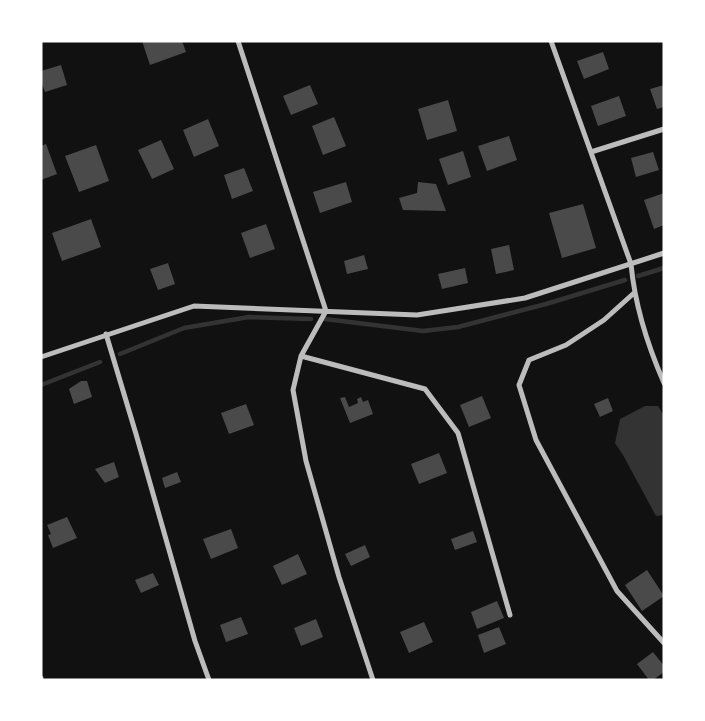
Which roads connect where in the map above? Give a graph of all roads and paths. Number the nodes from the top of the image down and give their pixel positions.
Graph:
1 (238, 41) edge
2 (551, 41) edge
3 (664, 129) edge
4 (591, 152) junction
5 (664, 253) edge
6 (631, 264) junction
7 (634, 293) junction
8 (326, 311) junction
9 (106, 334) junction
10 (41, 356) edge
11 (301, 356) junction
12 (664, 383) edge
13 (510, 615) dead end
14 (664, 643) edge
15 (209, 680) edge
16 (372, 680) edge

1 - 8 street
2 - 4 street
3 - 4 street
4 - 6 street
5 - 6 street
6 - 7 street
6 - 8 street
7 - 12 street
7 - 14 street
8 - 9 street
8 - 11 street
9 - 10 street
9 - 15 street
11 - 13 street
11 - 16 street

